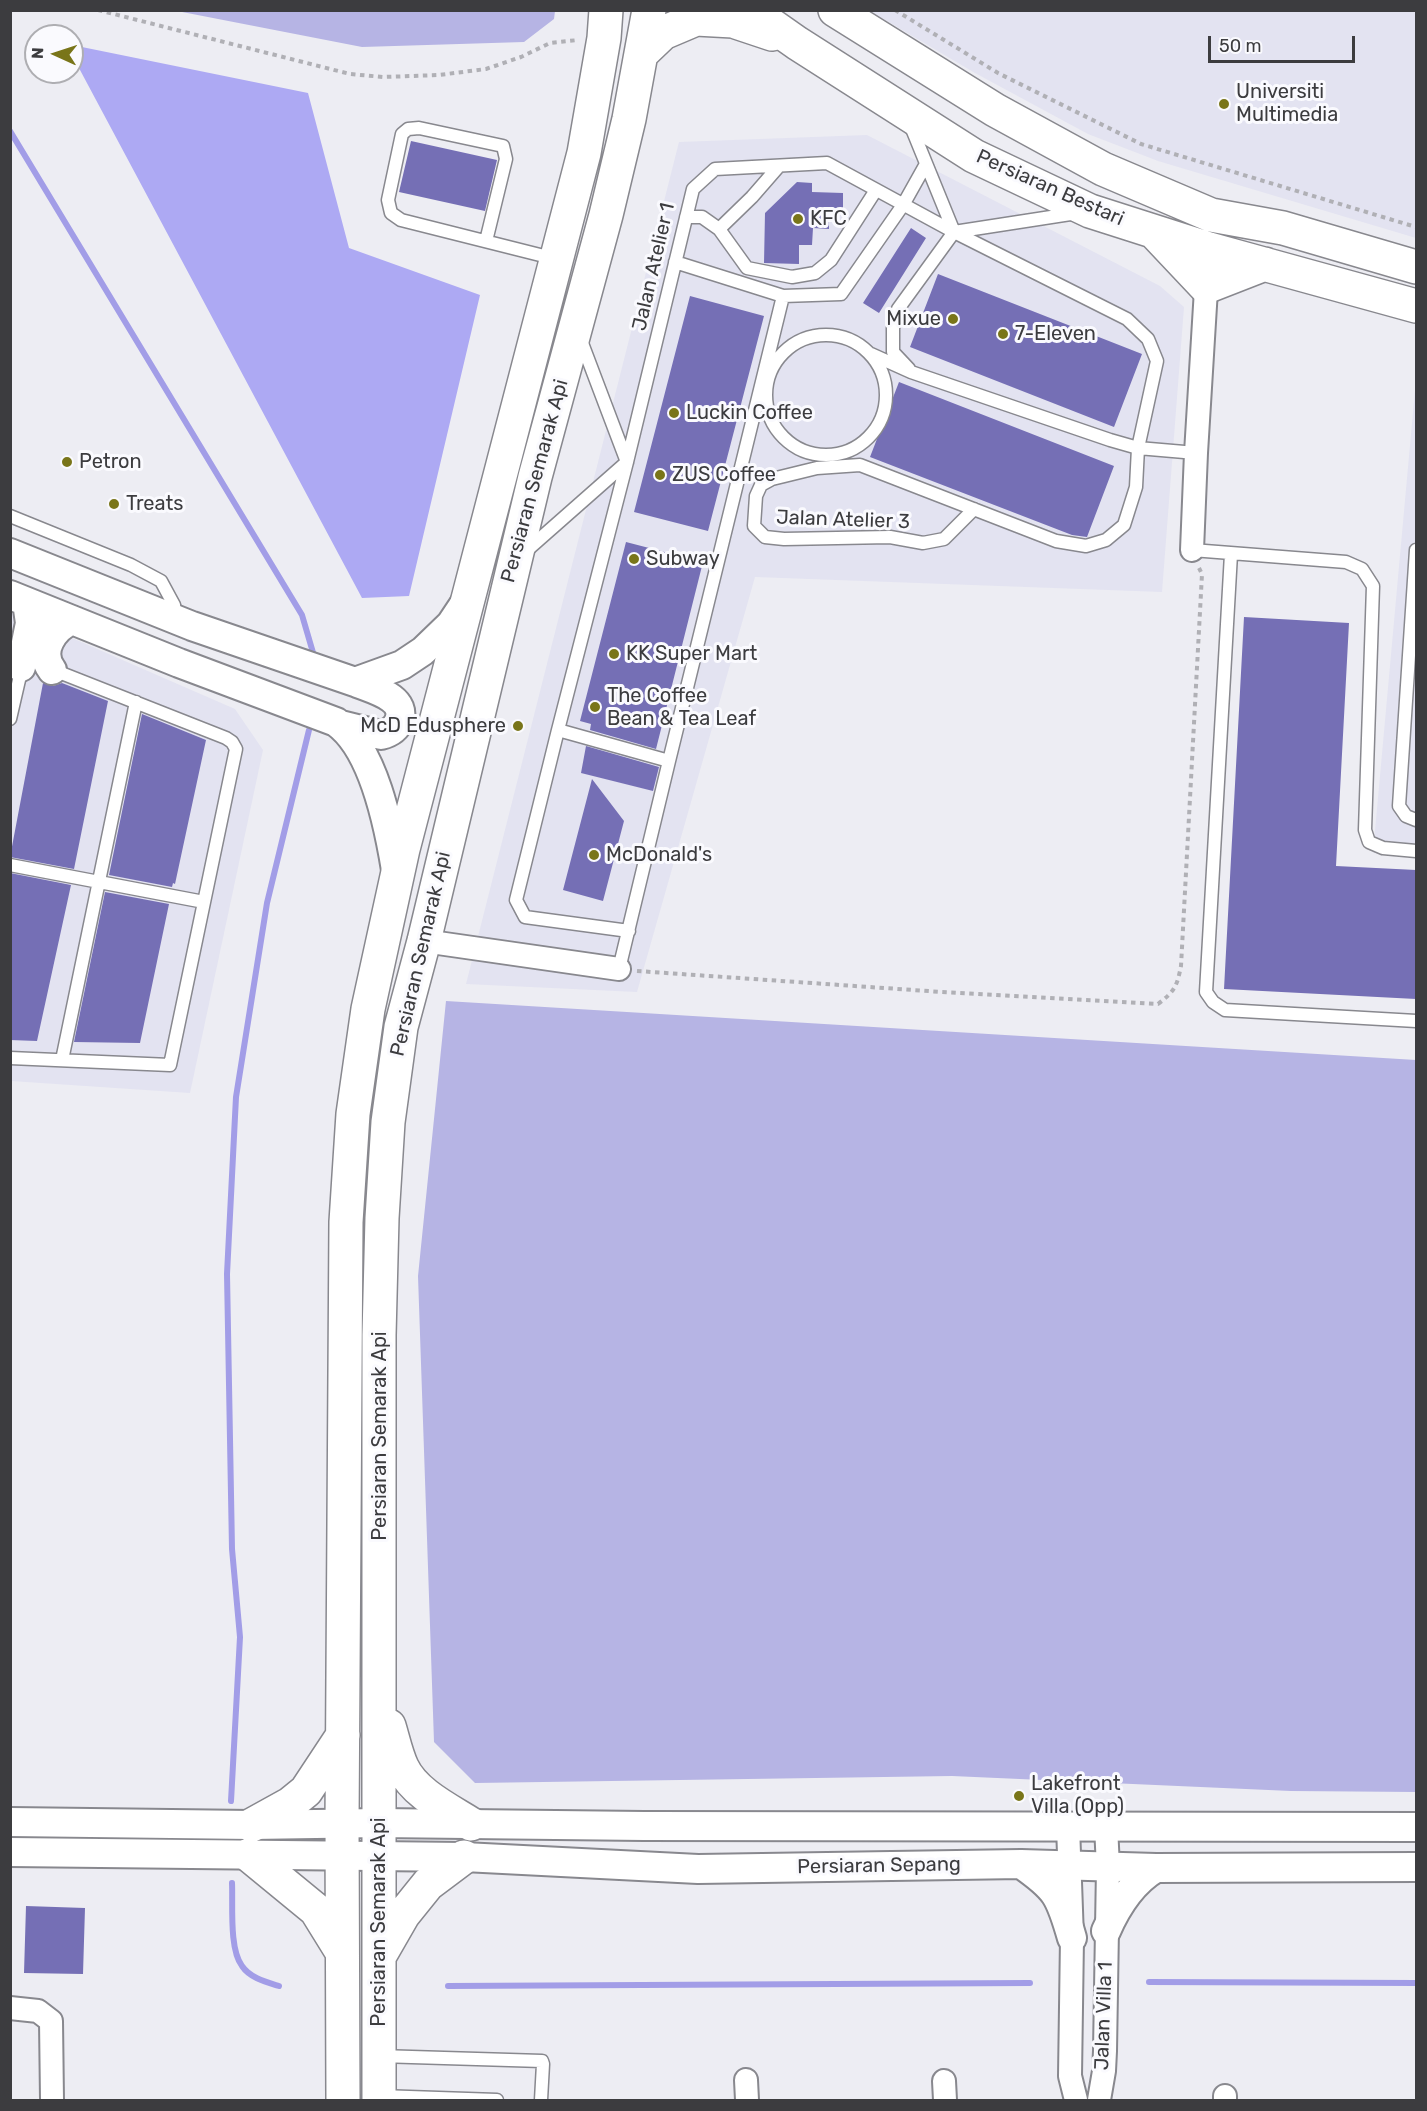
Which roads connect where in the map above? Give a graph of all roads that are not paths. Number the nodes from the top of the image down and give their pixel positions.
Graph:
1 (649, 10) edge
2 (750, 10) edge
3 (835, 10) edge
4 (605, 24) edge
5 (797, 43) junction
6 (642, 53) junction
7 (905, 112) junction
8 (926, 164) junction
9 (779, 166) junction
10 (1137, 183) junction
11 (876, 190) junction
12 (903, 205) junction
13 (1090, 210) junction
14 (1211, 215) junction
15 (686, 217) junction
16 (1283, 228) junction
17 (719, 229) junction
18 (1152, 231) junction
19 (954, 232) junction
20 (486, 240) junction
21 (1209, 249) junction
22 (556, 259) junction
23 (675, 262) junction
24 (1264, 264) junction
25 (1416, 267) edge
26 (1206, 287) junction
27 (783, 296) junction
28 (1416, 306) edge
29 (576, 329) junction
30 (870, 354) junction
31 (1157, 361) joint
32 (911, 372) junction
33 (1138, 448) junction
34 (1196, 453) junction
35 (627, 462) junction
36 (974, 509) junction
37 (10, 516) edge
38 (1192, 550) joint
39 (1416, 550) edge
40 (10, 553) edge
41 (1232, 554) junction
42 (514, 562) junction
43 (19, 599) edge
44 (465, 603) junction
45 (72, 620) junction
46 (176, 620) junction
47 (21, 667) junction
48 (52, 670) junction
49 (355, 682) junction
50 (135, 702) junction
51 (10, 719) edge
52 (341, 725) junction
53 (558, 730) junction
54 (669, 761) junction
55 (1416, 820) edge
56 (1416, 851) edge
57 (10, 865) edge
58 (397, 875) junction
59 (97, 882) junction
60 (204, 902) junction
61 (629, 931) junction
62 (424, 941) junction
63 (619, 969) joint
64 (1416, 1021) edge
65 (10, 1058) edge
66 (62, 1060) junction
67 (380, 1699) junction
68 (343, 1735) junction
69 (10, 1822) edge
70 (379, 1823) junction
71 (342, 1824) junction
72 (471, 1824) junction
73 (1068, 1826) junction
74 (1106, 1826) junction
75 (1416, 1827) edge
76 (250, 1840) junction
77 (10, 1852) edge
78 (342, 1857) junction
79 (379, 1857) junction
80 (464, 1857) junction
81 (1021, 1864) junction
82 (1069, 1865) junction
83 (1108, 1866) junction
84 (1416, 1867) edge
85 (1156, 1868) junction
86 (1106, 1931) junction
87 (1072, 1938) junction
88 (342, 1952) junction
89 (379, 1958) junction
90 (10, 2008) edge
91 (379, 2056) junction
92 (379, 2098) edge
93 (52, 2100) edge
94 (343, 2100) edge
95 (497, 2100) edge
96 (541, 2100) edge
97 (1076, 2100) edge
98 (1099, 2100) edge

1 - 6 main road, Persiaran Semarak Api
2 - 5 main road, Persiaran Bestari
3 - 10 main road, Persiaran Bestari
4 - 22 main road, Persiaran Semarak Api
5 - 6 main road
5 - 7 main road, Persiaran Bestari
6 - 29 main road, Persiaran Semarak Api
7 - 8 lane
7 - 13 main road, Persiaran Bestari
8 - 12 lane
8 - 19 lane
9 - 11 lane, Jalan Atelier 1
9 - 15 lane, Jalan Atelier 1
9 - 17 lane
10 - 14 main road, Persiaran Bestari
10 - 16 main road, Persiaran Bestari
11 - 12 lane, Jalan Atelier 1
11 - 17 lane
12 - 19 lane, Jalan Atelier 1
12 - 27 lane
13 - 18 main road, Persiaran Bestari
13 - 19 lane
14 - 16 main road, Persiaran Bestari
14 - 21 street
15 - 17 lane
15 - 23 lane, Jalan Atelier 1
16 - 25 main road, Persiaran Bestari
18 - 21 main road, Persiaran Bestari
18 - 26 main road
19 - 31 lane, Jalan Atelier 1
19 - 32 lane
20 - 20 lane
20 - 22 lane
21 - 24 main road, Persiaran Bestari
21 - 26 street
22 - 44 main road, Persiaran Semarak Api
23 - 27 lane
23 - 35 lane, Jalan Atelier 1
24 - 26 main road
24 - 28 main road, Persiaran Bestari
26 - 34 street
27 - 54 lane
29 - 35 lane
29 - 42 main road, Persiaran Semarak Api
30 - 30 lane
30 - 32 lane
31 - 33 lane, Jalan Atelier 3
32 - 33 lane
33 - 34 lane
33 - 36 lane, Jalan Atelier 3
34 - 38 street
35 - 42 lane
35 - 53 lane, Jalan Atelier 1
36 - 36 lane, Jalan Atelier 3
37 - 46 lane
38 - 41 lane
39 - 55 lane
40 - 46 street
41 - 56 lane
41 - 64 lane
42 - 62 main road, Persiaran Semarak Api
43 - 45 street
43 - 47 street
44 - 49 street
44 - 58 main road, Persiaran Semarak Api
45 - 48 street
45 - 52 street
46 - 49 street
47 - 48 lane
47 - 51 lane
48 - 50 lane
49 - 52 street
50 - 59 lane
50 - 60 lane
52 - 58 street
53 - 54 lane
53 - 61 lane, Jalan Atelier 1
54 - 61 lane
57 - 59 lane
58 - 68 main road, Persiaran Semarak Api
59 - 60 lane
59 - 66 lane
60 - 66 lane
61 - 63 lane
62 - 63 street
62 - 67 main road, Persiaran Semarak Api
65 - 66 lane
67 - 70 main road, Persiaran Semarak Api
67 - 72 main road
68 - 71 main road, Persiaran Semarak Api
68 - 76 main road
69 - 76 street
70 - 71 street, Persiaran Sepang
70 - 72 street, Persiaran Sepang
70 - 79 main road, Persiaran Semarak Api
71 - 76 street, Persiaran Sepang
71 - 78 main road, Persiaran Semarak Api
72 - 73 street, Persiaran Sepang
73 - 74 street, Persiaran Sepang
73 - 82 street, Jalan Villa 1
74 - 75 street, Persiaran Sepang
74 - 83 street, Jalan Villa 1
76 - 77 street
76 - 78 street, Persiaran Sepang
76 - 88 main road
78 - 79 street, Persiaran Sepang
78 - 88 main road, Persiaran Semarak Api
79 - 80 street, Persiaran Sepang
79 - 89 main road, Persiaran Semarak Api
80 - 81 street, Persiaran Sepang
80 - 89 main road
81 - 82 street, Persiaran Sepang
81 - 87 street
82 - 83 street, Persiaran Sepang
82 - 87 street, Jalan Villa 1
83 - 85 street, Persiaran Sepang
83 - 86 street, Jalan Villa 1
84 - 85 street, Persiaran Sepang
85 - 86 street
86 - 98 street, Jalan Villa 1
87 - 97 street, Jalan Villa 1
88 - 94 main road, Persiaran Semarak Api
89 - 91 main road, Persiaran Semarak Api
90 - 93 street
91 - 92 main road, Persiaran Semarak Api
91 - 96 lane
92 - 95 lane

